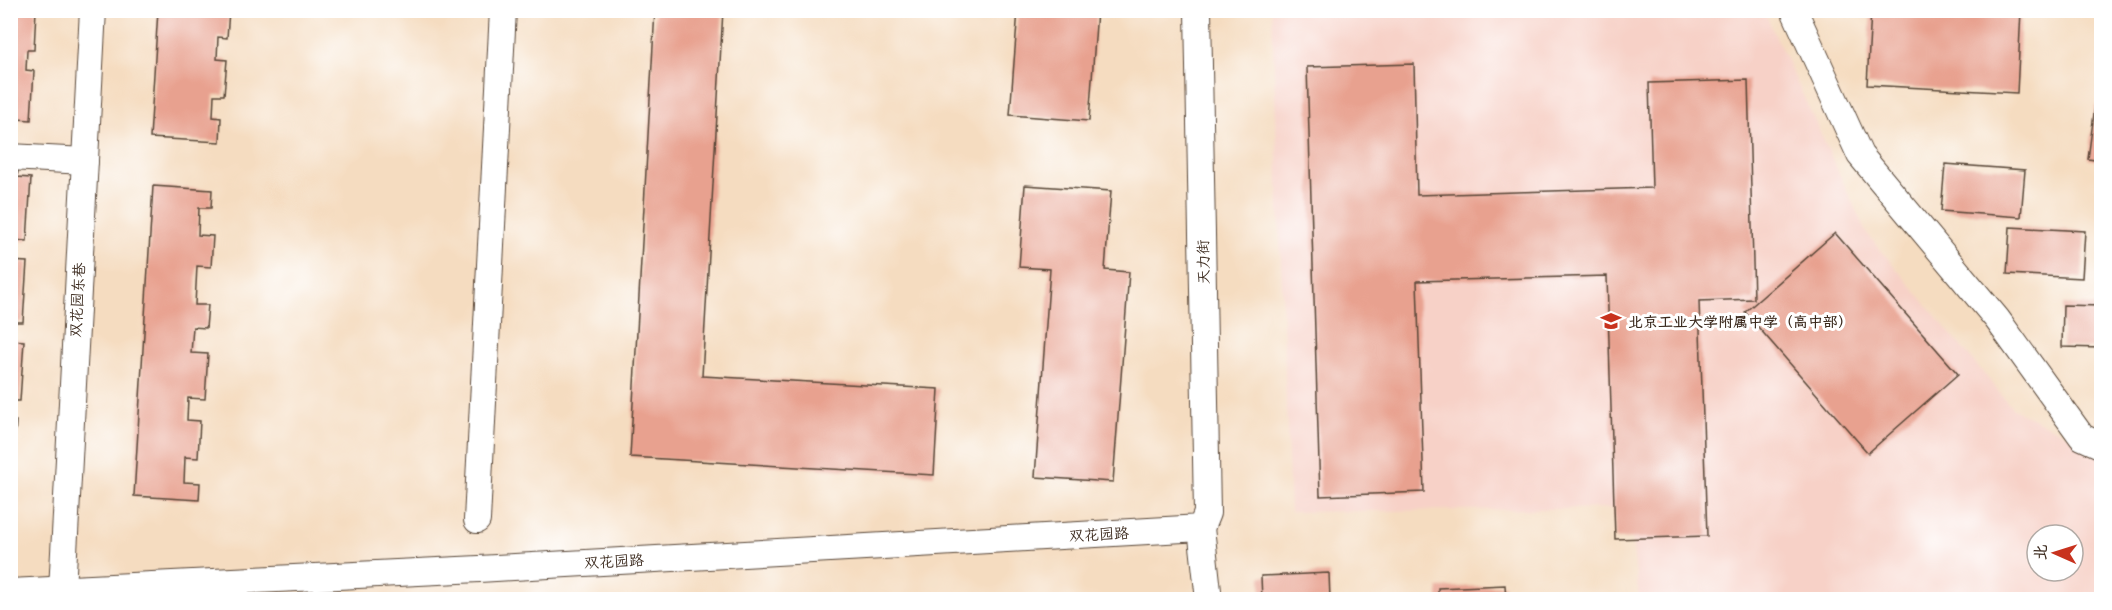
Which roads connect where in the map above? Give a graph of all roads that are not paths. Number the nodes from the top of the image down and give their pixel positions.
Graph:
1 (93, 10) edge
2 (502, 10) edge
3 (1198, 10) edge
4 (1794, 10) edge
5 (10, 157) edge
6 (85, 161) junction
7 (2102, 446) edge
8 (477, 520) dead end
9 (1204, 521) junction
10 (62, 590) junction
11 (10, 591) edge
12 (1209, 600) edge

1 - 6 street, 双花园东巷
2 - 8 street
3 - 9 street, 天力街
4 - 7 street
5 - 6 street
6 - 10 street, 双花园东巷
9 - 10 street, 双花园路
9 - 12 street, 天力街
10 - 11 street, 双花园路

